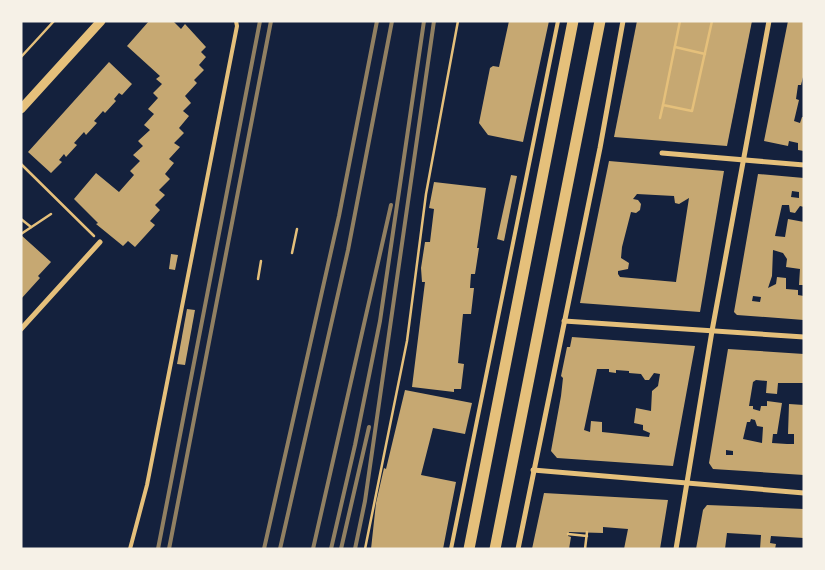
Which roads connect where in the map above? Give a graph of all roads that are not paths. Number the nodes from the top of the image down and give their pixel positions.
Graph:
1 (101, 21) edge
2 (236, 21) edge
3 (558, 21) edge
4 (573, 21) edge
5 (600, 21) edge
6 (623, 21) edge
7 (769, 21) edge
8 (21, 109) edge
9 (662, 153) dead end
10 (744, 160) junction
11 (804, 165) edge
12 (100, 242) road end
13 (564, 321) junction
14 (21, 329) edge
15 (712, 331) junction
16 (804, 337) edge
17 (533, 470) junction
18 (687, 484) junction
19 (804, 493) edge
20 (130, 549) edge
21 (451, 549) edge
22 (469, 549) edge
23 (495, 549) edge
24 (518, 549) edge
25 (676, 549) edge

1 - 8 street
2 - 20 lane
3 - 21 lane
4 - 22 main road
5 - 23 main road
6 - 13 street
7 - 10 street
9 - 10 street
10 - 11 street
10 - 15 street
12 - 14 street
13 - 15 street
13 - 17 street
15 - 16 street
15 - 18 street
17 - 18 street
17 - 24 street
18 - 19 street
18 - 25 street

